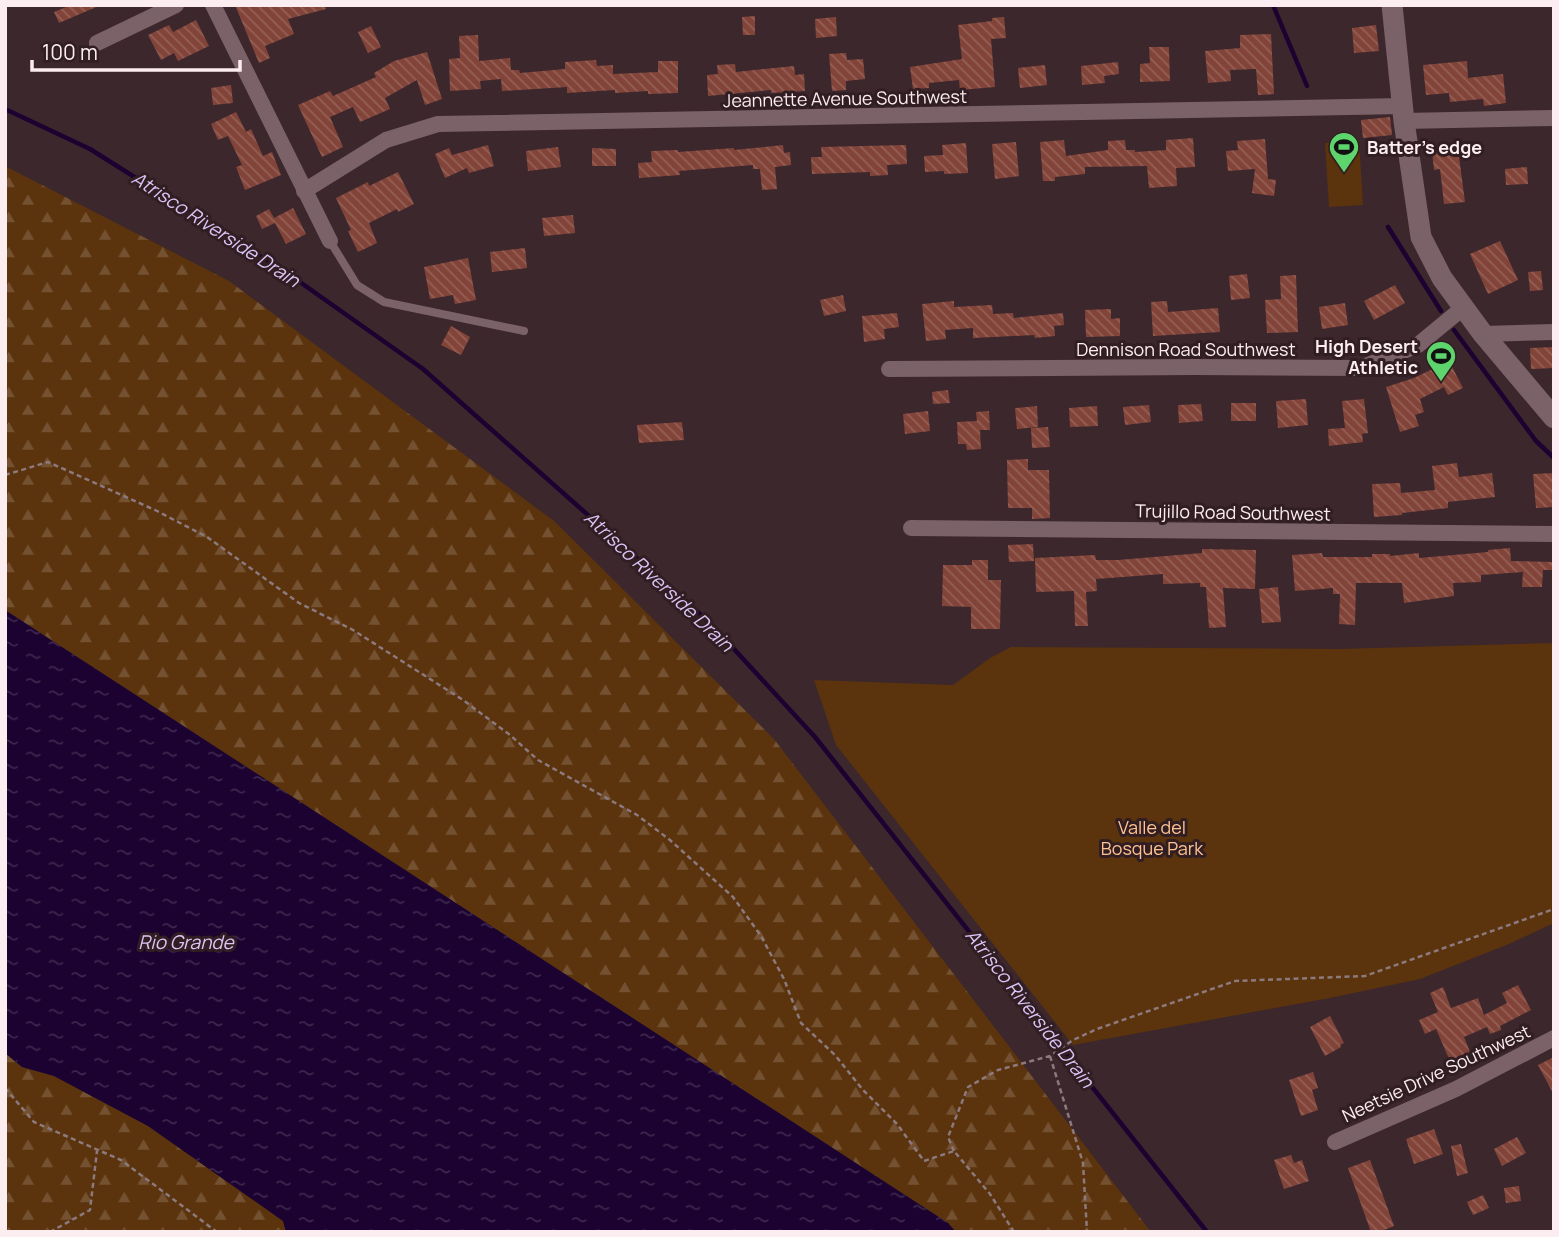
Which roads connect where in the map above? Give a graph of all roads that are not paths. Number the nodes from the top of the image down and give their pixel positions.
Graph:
1 (176, 5) edge
2 (213, 5) edge
3 (1392, 5) edge
4 (97, 43) dead end
5 (1403, 114) junction
6 (1554, 118) edge
7 (304, 191) junction
8 (330, 241) joint
9 (1464, 307) junction
10 (524, 331) dead end
11 (1554, 332) edge
12 (1483, 334) junction
13 (889, 369) dead end
14 (1554, 418) edge
15 (911, 528) dead end
16 (1554, 534) edge
17 (1554, 1038) edge
18 (1335, 1142) dead end

1 - 4 street
2 - 7 street
3 - 5 street
5 - 6 street, Jeannette Avenue Southwest
5 - 7 street, Jeannette Avenue Southwest
5 - 9 street
7 - 8 street
8 - 10 lane
9 - 12 street
9 - 13 street, Dennison Road Southwest
11 - 12 street
12 - 14 street
15 - 16 street, Trujillo Road Southwest
17 - 18 street, Neetsie Drive Southwest

